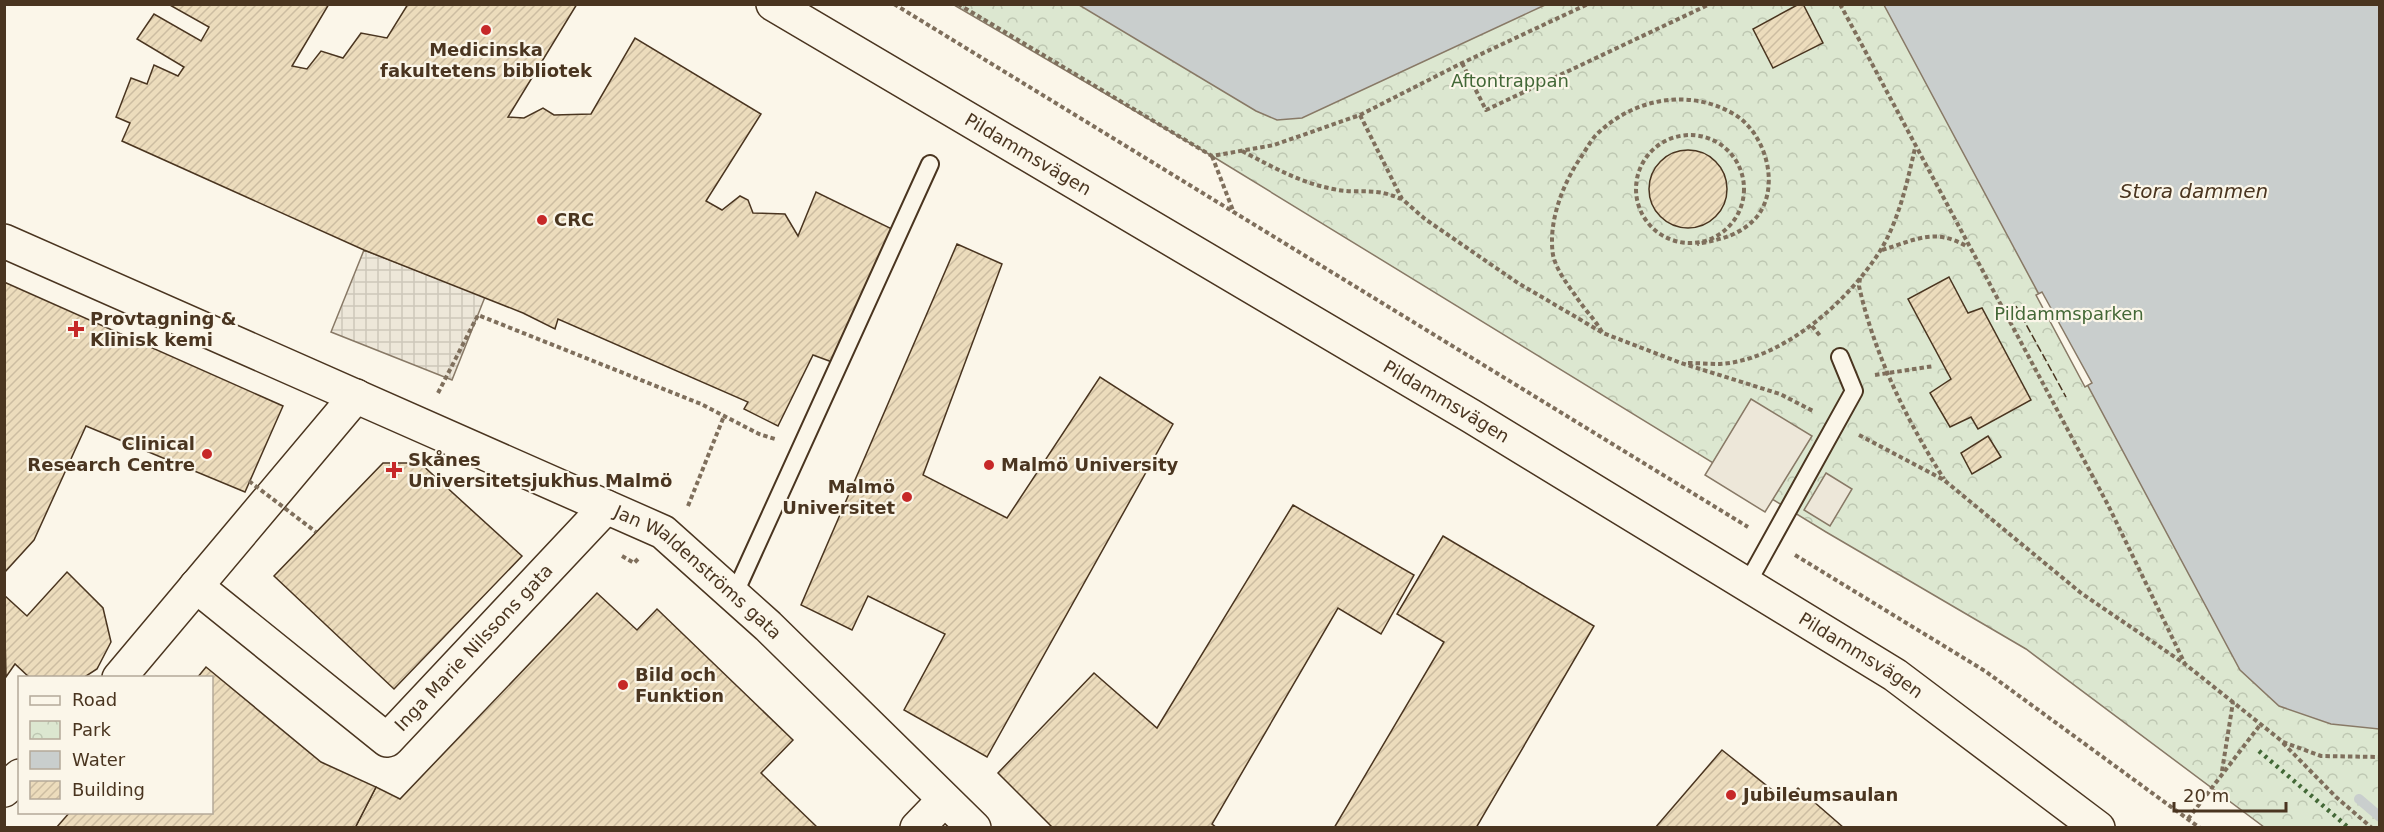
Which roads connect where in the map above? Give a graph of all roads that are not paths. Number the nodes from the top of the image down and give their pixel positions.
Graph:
1 (773, 4) edge
2 (930, 164) dead end
3 (4, 241) edge
4 (1839, 357) dead end
5 (356, 396) junction
6 (606, 507) junction
7 (1747, 584) junction
8 (196, 586) junction
9 (734, 595) junction
10 (121, 676) edge
11 (18, 778) edge
12 (4, 789) edge
13 (944, 800) junction
14 (917, 828) edge
15 (974, 828) edge
16 (2098, 828) edge

1 - 7 street, Pildammsvägen
2 - 9 lane
3 - 5 street, Jan Waldenströms gata
4 - 7 lane
5 - 6 street, Jan Waldenströms gata
5 - 8 street
6 - 8 street, Inga Marie Nilssons gata
6 - 9 street, Jan Waldenströms gata
7 - 16 street, Pildammsvägen
8 - 10 street
9 - 13 street, Jan Waldenströms gata
11 - 12 street
13 - 14 street
13 - 15 street, Jan Waldenströms gata

